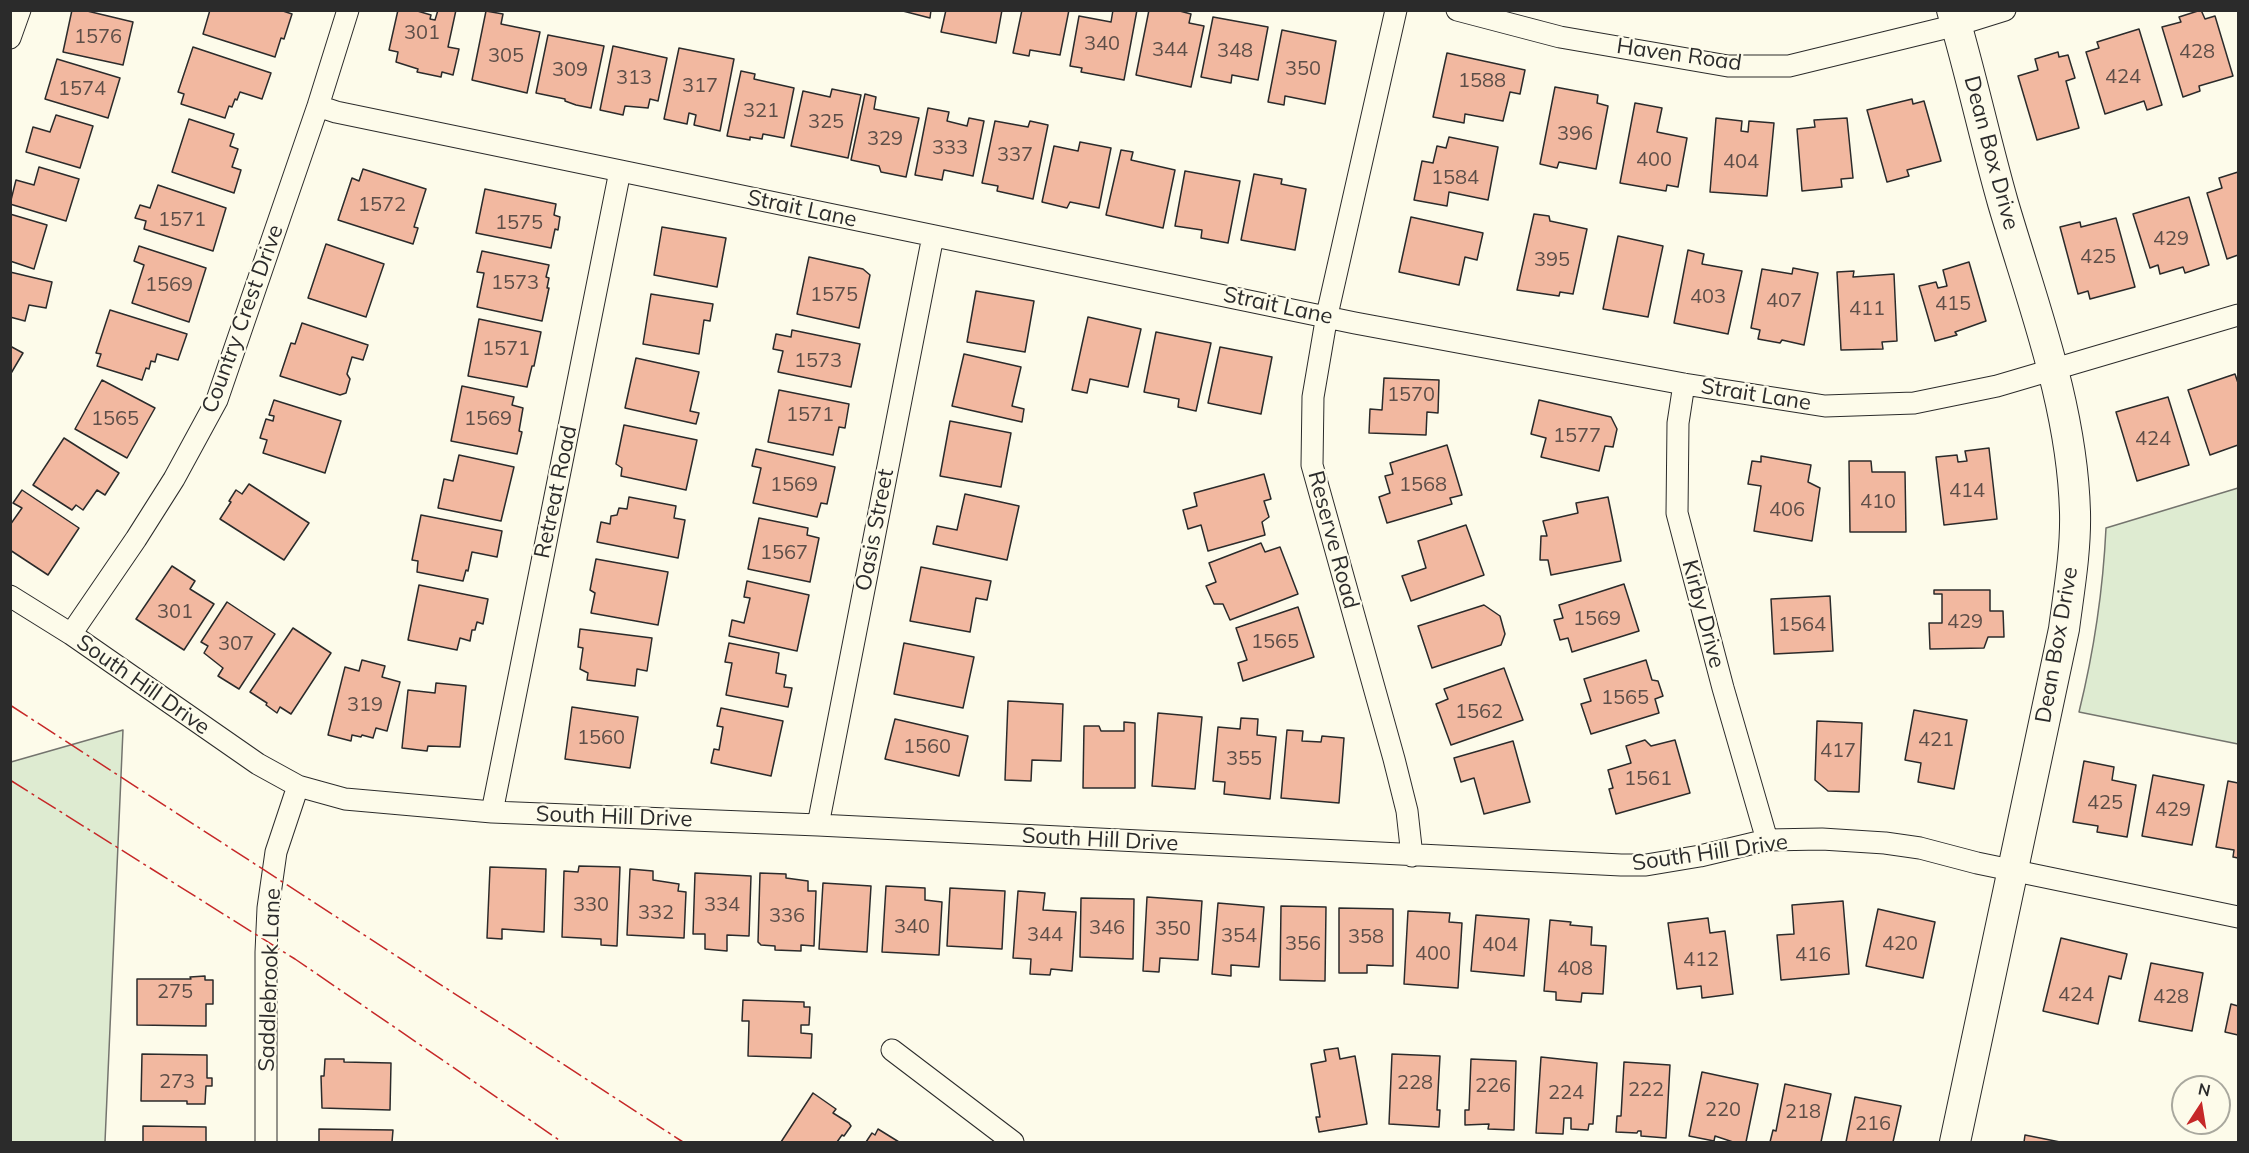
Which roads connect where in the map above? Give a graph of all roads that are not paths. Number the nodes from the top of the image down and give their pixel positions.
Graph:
1 (20, 10) edge
2 (348, 10) edge
3 (1396, 10) edge
4 (1457, 10) edge
5 (2005, 10) edge
6 (1954, 18) edge
7 (10, 38) edge
8 (318, 106) junction
9 (621, 171) junction
10 (933, 236) junction
11 (1327, 315) junction
12 (2238, 315) edge
13 (2053, 369) junction
14 (1684, 384) junction
15 (10, 596) edge
16 (71, 634) junction
17 (298, 786) junction
18 (492, 812) junction
19 (818, 825) junction
20 (1767, 840) junction
21 (1412, 856) junction
22 (2013, 870) junction
23 (2238, 917) edge
24 (892, 1050) dead end
25 (266, 1143) edge
26 (1014, 1143) edge
27 (1955, 1143) edge

1 - 7 street
2 - 8 street, Country Crest Drive
3 - 11 street, Reserve Road
4 - 6 street, Haven Road
5 - 6 street, Haven Road
6 - 13 street, Dean Box Drive
8 - 9 street, Strait Lane
8 - 16 street, Country Crest Drive
9 - 10 street, Strait Lane
9 - 18 street, Retreat Road
10 - 11 street, Strait Lane
10 - 19 street, Oasis Street
11 - 14 street, Strait Lane
11 - 21 street, Reserve Road
12 - 13 street, Strait Lane
13 - 14 street, Strait Lane
13 - 22 street, Dean Box Drive
14 - 20 street, Kirby Drive
15 - 16 street, South Hill Drive
16 - 17 street, South Hill Drive
17 - 18 street, South Hill Drive
17 - 25 street, Saddlebrook Lane
18 - 19 street, South Hill Drive
19 - 21 street, South Hill Drive
20 - 21 street, South Hill Drive
20 - 22 street, South Hill Drive
22 - 23 street, South Hill Drive
22 - 27 street, Dean Box Drive
24 - 26 street

